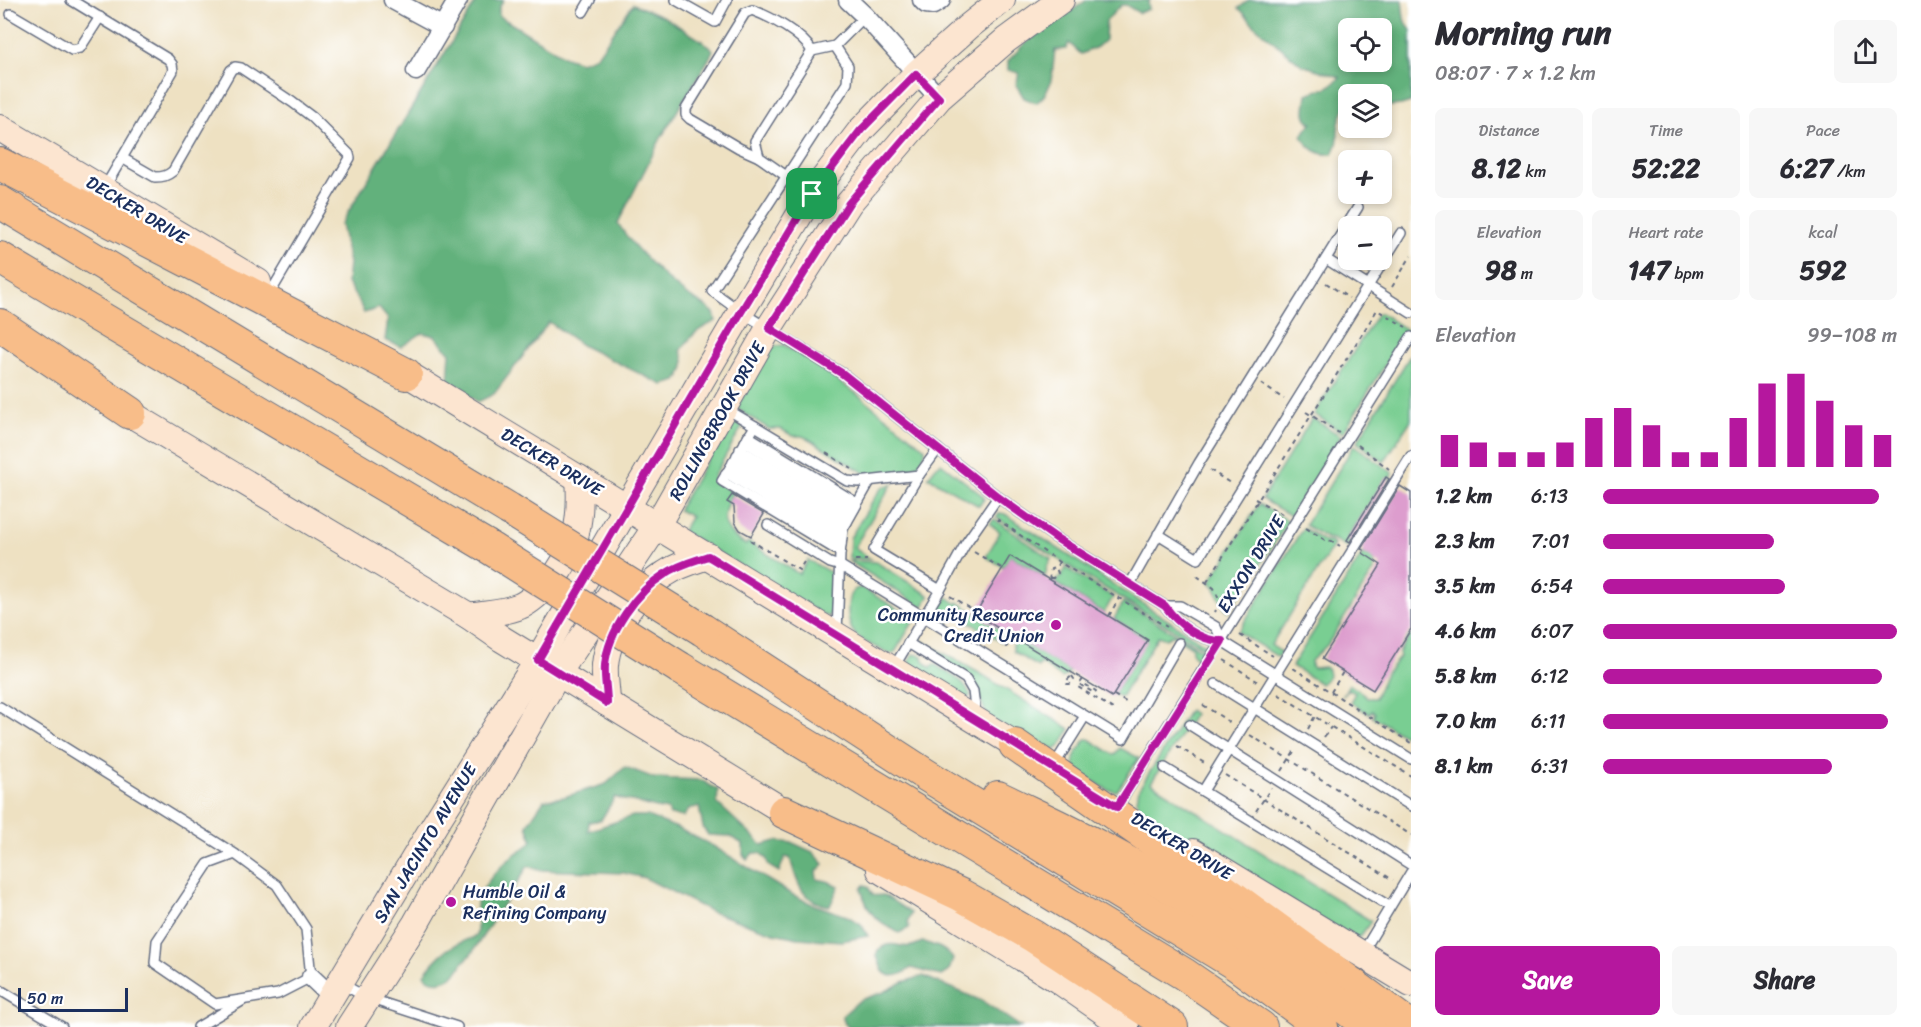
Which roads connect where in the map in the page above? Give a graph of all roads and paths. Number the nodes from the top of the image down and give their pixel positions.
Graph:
1 (71, 0) edge
2 (393, 0) edge
3 (458, 0) edge
4 (590, 0) edge
5 (676, 0) edge
6 (727, 0) edge
7 (848, 0) edge
8 (922, 0) edge
9 (941, 0) edge
10 (1002, 0) edge
11 (1029, 0) edge
12 (1061, 0) edge
13 (582, 12) dead end
14 (11, 14) dead end
15 (865, 16) junction
16 (100, 17) junction
17 (443, 27) junction
18 (1006, 40) junction
19 (835, 46) junction
20 (812, 51) junction
21 (416, 71) dead end
22 (916, 74) junction
23 (939, 98) junction
24 (0, 128) edge
25 (759, 157) junction
26 (122, 158) junction
27 (0, 164) edge
28 (786, 176) junction
29 (103, 190) junction
30 (812, 194) junction
31 (0, 202) edge
32 (1358, 207) dead end
33 (1401, 234) dead end
34 (1411, 256) edge
35 (0, 258) edge
36 (1326, 259) junction
37 (1315, 277) junction
38 (1368, 286) junction
39 (272, 290) junction
40 (1385, 297) junction
41 (1348, 298) dead end
42 (1369, 310) dead end
43 (1377, 310) junction
44 (741, 312) junction
45 (1411, 313) edge
46 (1375, 314) junction
47 (0, 325) edge
48 (1407, 327) dead end
49 (769, 328) junction
50 (0, 336) edge
51 (1411, 337) edge
52 (406, 374) junction
53 (1251, 378) junction
54 (1287, 400) dead end
55 (725, 408) junction
56 (1306, 412) dead end
57 (130, 413) junction
58 (1312, 415) junction
59 (755, 426) junction
60 (1341, 434) dead end
61 (1355, 444) dead end
62 (938, 449) junction
63 (737, 455) junction
64 (1411, 456) edge
65 (1199, 463) junction
66 (1394, 472) dead end
67 (919, 475) junction
68 (579, 478) junction
69 (870, 481) junction
70 (1233, 484) dead end
71 (998, 497) junction
72 (1257, 500) junction
73 (627, 507) junction
74 (987, 512) junction
75 (1289, 518) dead end
76 (657, 525) junction
77 (768, 525) dead end
78 (847, 526) junction
79 (1303, 527) dead end
80 (1158, 534) junction
81 (750, 540) dead end
82 (1345, 549) dead end
83 (974, 552) dead end
84 (708, 556) junction
85 (807, 558) dead end
86 (1059, 562) junction
87 (841, 566) junction
88 (1003, 569) dead end
89 (1197, 576) dead end
90 (1049, 579) dead end
91 (1207, 582) junction
92 (1130, 584) junction
93 (940, 590) junction
94 (1119, 598) junction
95 (1165, 606) junction
96 (976, 612) dead end
97 (469, 616) junction
98 (1109, 616) dead end
99 (924, 617) junction
100 (1213, 617) dead end
101 (1167, 627) dead end
102 (1237, 633) dead end
103 (837, 635) junction
104 (1222, 641) junction
105 (908, 643) junction
106 (1179, 643) dead end
107 (1214, 655) junction
108 (1278, 659) dead end
109 (1288, 665) dead end
110 (548, 666) junction
111 (893, 669) junction
112 (1343, 672) dead end
113 (1276, 674) junction
114 (1083, 679) dead end
115 (1216, 684) dead end
116 (1261, 684) dead end
117 (1272, 691) dead end
118 (1331, 692) junction
119 (1114, 694) dead end
120 (607, 703) junction
121 (1203, 705) dead end
122 (0, 706) edge
123 (1113, 708) dead end
124 (1255, 708) junction
125 (1140, 710) junction
126 (1085, 716) junction
127 (1316, 717) junction
128 (976, 721) junction
129 (1190, 725) dead end
130 (1332, 725) junction
131 (1236, 726) dead end
132 (1245, 731) dead end
133 (1306, 731) dead end
134 (1411, 743) edge
135 (1015, 745) junction
136 (1298, 745) dead end
137 (1177, 746) dead end
138 (1318, 748) junction
139 (1229, 750) junction
140 (1289, 758) junction
141 (1411, 759) edge
142 (1211, 767) dead end
143 (1053, 768) junction
144 (1165, 768) dead end
145 (1220, 772) dead end
146 (1280, 773) dead end
147 (926, 775) junction
148 (1411, 776) edge
149 (1272, 786) dead end
150 (1203, 791) junction
151 (1264, 799) junction
152 (1411, 806) edge
153 (1117, 807) junction
154 (784, 812) junction
155 (1255, 814) dead end
156 (1411, 835) edge
157 (235, 854) junction
158 (1411, 865) edge
159 (1411, 872) edge
160 (1393, 880) dead end
161 (1389, 906) junction
162 (1362, 953) junction
163 (1184, 974) junction
164 (310, 977) junction
165 (1411, 984) edge
166 (0, 990) edge
167 (336, 990) junction
168 (368, 998) junction
169 (246, 999) junction
170 (62, 1027) edge
171 (198, 1027) edge
172 (314, 1027) edge
173 (349, 1027) edge
174 (457, 1027) edge
175 (1126, 1027) edge
176 (1172, 1027) edge
177 (1250, 1027) edge
178 (1261, 1027) edge
179 (1322, 1027) edge
180 (1369, 1027) edge
181 (1411, 1027) edge

1 - 16 lane
2 - 17 street
3 - 17 street
4 - 13 lane
5 - 6 lane
7 - 15 street
8 - 9 street
10 - 22 main road, ROLLINGBROOK DRIVE
11 - 18 main road
12 - 18 main road, ROLLINGBROOK DRIVE
14 - 16 lane
15 - 19 lane
15 - 22 street
16 - 26 lane
17 - 21 street
18 - 23 main road, ROLLINGBROOK DRIVE
19 - 20 lane
19 - 28 lane
20 - 25 lane
20 - 25 lane
22 - 23 street
22 - 30 main road, ROLLINGBROOK DRIVE
23 - 49 main road, ROLLINGBROOK DRIVE
24 - 29 main road, DECKER DRIVE
25 - 28 lane
26 - 29 lane
26 - 39 lane
27 - 52 highway
28 - 30 lane
28 - 44 lane
29 - 39 main road, DECKER DRIVE
30 - 44 main road, ROLLINGBROOK DRIVE
31 - 147 highway, bridge
32 - 36 lane
33 - 38 lane
34 - 40 path
35 - 163 highway, bridge
36 - 37 lane
36 - 38 lane
37 - 41 path
37 - 53 lane
38 - 40 lane
38 - 80 lane
39 - 52 main road, DECKER DRIVE
40 - 43 path
40 - 45 lane
42 - 46 path
43 - 46 path
43 - 48 path
44 - 49 lane
44 - 73 main road, ROLLINGBROOK DRIVE
46 - 58 path
47 - 57 highway
49 - 55 main road, ROLLINGBROOK DRIVE
49 - 62 lane
50 - 57 main road
51 - 104 lane, EXXON DRIVE
52 - 68 main road, DECKER DRIVE
53 - 54 path
53 - 65 lane
55 - 59 lane
55 - 76 main road, ROLLINGBROOK DRIVE
56 - 58 path
57 - 97 main road
58 - 60 path
58 - 72 path
59 - 63 lane
59 - 69 lane
61 - 66 path
62 - 67 lane
62 - 71 lane
63 - 78 lane
63 - 78 lane
63 - 78 lane
63 - 78 lane
64 - 113 lane
65 - 70 path
65 - 80 lane
67 - 69 lane
67 - 93 lane
68 - 73 main road, DECKER DRIVE
68 - 97 main road
69 - 78 lane
71 - 74 lane
71 - 92 lane
72 - 75 path
72 - 91 path
73 - 76 main road, DECKER DRIVE
73 - 110 main road, ROLLINGBROOK DRIVE
74 - 86 path
74 - 93 lane
76 - 84 main road, DECKER DRIVE
76 - 110 main road, ROLLINGBROOK DRIVE
77 - 87 lane
78 - 87 lane
79 - 82 path
80 - 92 lane
81 - 85 path
83 - 88 path
84 - 103 main road, DECKER DRIVE
84 - 120 main road
86 - 90 path
86 - 94 path
87 - 99 lane
87 - 103 lane
89 - 91 path
91 - 100 path
92 - 95 lane
93 - 96 path
93 - 99 lane
94 - 98 path
94 - 101 path
95 - 104 lane
95 - 104 lane
97 - 110 main road
99 - 105 lane
99 - 126 lane
102 - 108 path
103 - 111 main road, DECKER DRIVE
104 - 107 lane, EXXON DRIVE
104 - 113 lane
105 - 111 lane
105 - 128 lane
106 - 125 lane
107 - 116 path
107 - 153 lane, EXXON DRIVE
109 - 118 path
110 - 120 main road
110 - 167 main road, SAN JACINTO AVENUE
110 - 168 main road, SAN JACINTO AVENUE
111 - 128 main road, DECKER DRIVE
112 - 118 path
113 - 124 lane
113 - 141 lane
114 - 123 path
115 - 124 lane
117 - 127 path
118 - 134 path
119 - 125 path
120 - 154 main road
121 - 131 path
122 - 157 lane
124 - 138 lane
124 - 139 lane
125 - 126 lane
126 - 143 lane
127 - 130 path
127 - 133 path
128 - 135 main road, DECKER DRIVE
129 - 139 lane
130 - 138 path
130 - 148 path
132 - 140 path
135 - 143 main road, DECKER DRIVE
135 - 181 highway
136 - 140 path
137 - 142 path
138 - 152 lane
139 - 150 lane
139 - 158 lane
140 - 146 path
140 - 156 path
143 - 153 main road, DECKER DRIVE
144 - 150 lane
145 - 151 path
147 - 179 highway
147 - 180 highway
149 - 151 path
150 - 161 lane
151 - 155 path
151 - 160 path
153 - 162 main road, DECKER DRIVE
154 - 175 main road
154 - 176 highway
157 - 164 lane
157 - 169 lane
159 - 161 lane
161 - 162 lane
162 - 165 main road, DECKER DRIVE
163 - 177 highway
163 - 178 highway
164 - 167 street
164 - 169 lane
166 - 170 lane
167 - 168 lane
167 - 172 main road, SAN JACINTO AVENUE
168 - 173 main road, SAN JACINTO AVENUE
168 - 174 lane
169 - 171 lane

